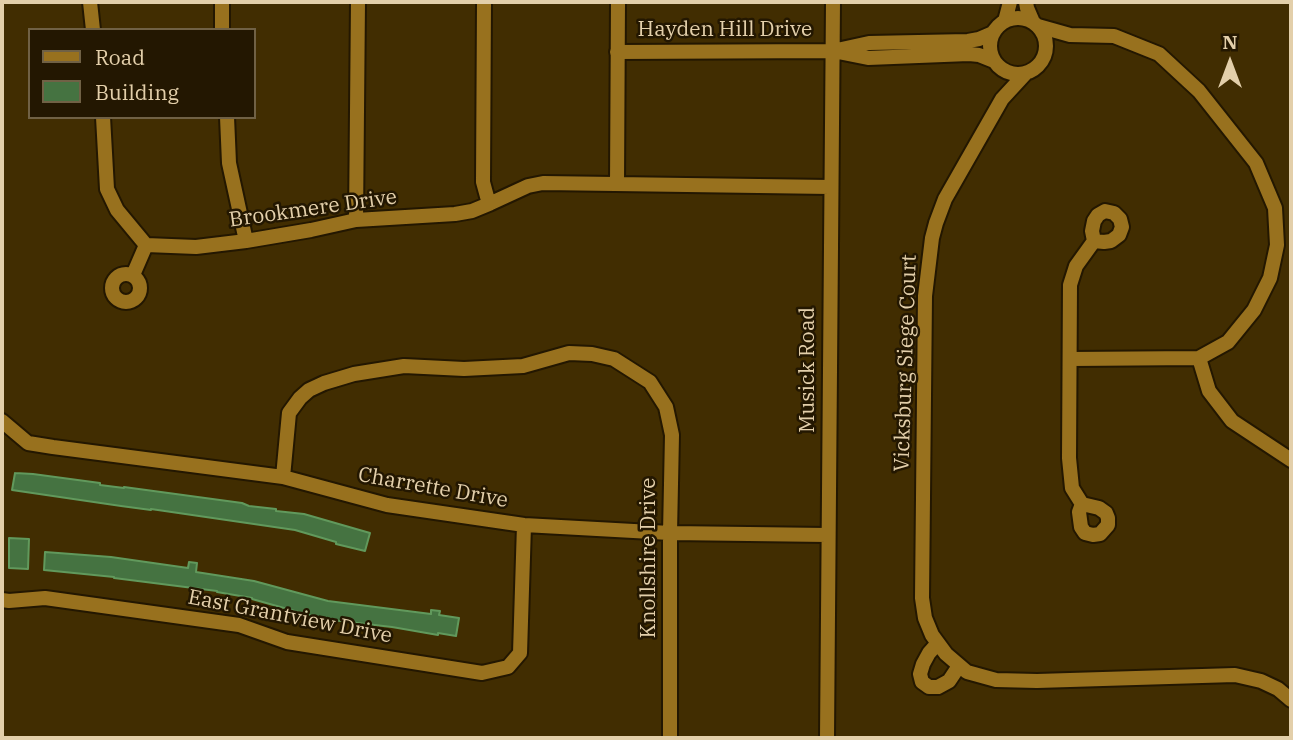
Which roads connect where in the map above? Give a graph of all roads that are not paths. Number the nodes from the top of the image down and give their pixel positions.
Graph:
1 (90, 2) edge
2 (222, 2) edge
3 (358, 2) edge
4 (484, 2) edge
5 (618, 2) edge
6 (833, 2) edge
7 (1010, 2) edge
8 (1026, 2) edge
9 (1005, 21) junction
10 (1036, 24) junction
11 (93, 28) edge
12 (222, 28) edge
13 (993, 33) junction
14 (1070, 35) junction
15 (833, 51) junction
16 (617, 52) junction
17 (1046, 53) junction
18 (996, 64) junction
19 (1026, 73) junction
20 (1002, 99) junction
21 (103, 119) edge
22 (227, 119) edge
23 (617, 184) junction
24 (830, 187) junction
25 (489, 204) junction
26 (356, 220) junction
27 (246, 241) junction
28 (1094, 241) dead end
29 (146, 245) junction
30 (133, 275) dead end
31 (1199, 358) junction
32 (1071, 359) junction
33 (2, 421) edge
34 (1291, 460) edge
35 (283, 477) junction
36 (1082, 505) dead end
37 (524, 525) junction
38 (670, 533) junction
39 (827, 535) junction
40 (2, 600) edge
41 (938, 643) junction
42 (959, 666) junction
43 (1291, 700) edge
44 (670, 738) edge
45 (827, 738) edge

1 - 11 street
2 - 12 street
3 - 26 street
4 - 25 street
5 - 16 street
6 - 15 street, Musick Road
7 - 9 street
8 - 10 street
9 - 10 street
9 - 13 street
10 - 14 street
10 - 17 street
13 - 15 street
13 - 18 street
14 - 17 street
14 - 31 street
15 - 16 street, Hayden Hill Drive
15 - 18 street
15 - 24 street, Musick Road
16 - 23 street
17 - 19 street
18 - 19 street
18 - 20 street
19 - 20 street, Vicksburg Siege Court
20 - 41 street, Vicksburg Siege Court
21 - 29 street
22 - 27 street
23 - 24 street, Brookmere Drive
23 - 25 street, Brookmere Drive
24 - 39 street, Musick Road
25 - 26 street, Brookmere Drive
26 - 27 street, Brookmere Drive
27 - 29 street, Brookmere Drive
28 - 32 street
29 - 30 street
31 - 32 street
31 - 34 street
32 - 36 street
33 - 35 street, Charrette Drive
35 - 37 street, Charrette Drive
35 - 38 street, Knollshire Drive
37 - 38 street, Charrette Drive
37 - 40 street, East Grantview Drive
38 - 39 street, Charrette Drive
38 - 44 street, Knollshire Drive
39 - 45 street, Musick Road
41 - 42 street, Vicksburg Siege Court
41 - 42 street
42 - 43 street, Vicksburg Siege Court

